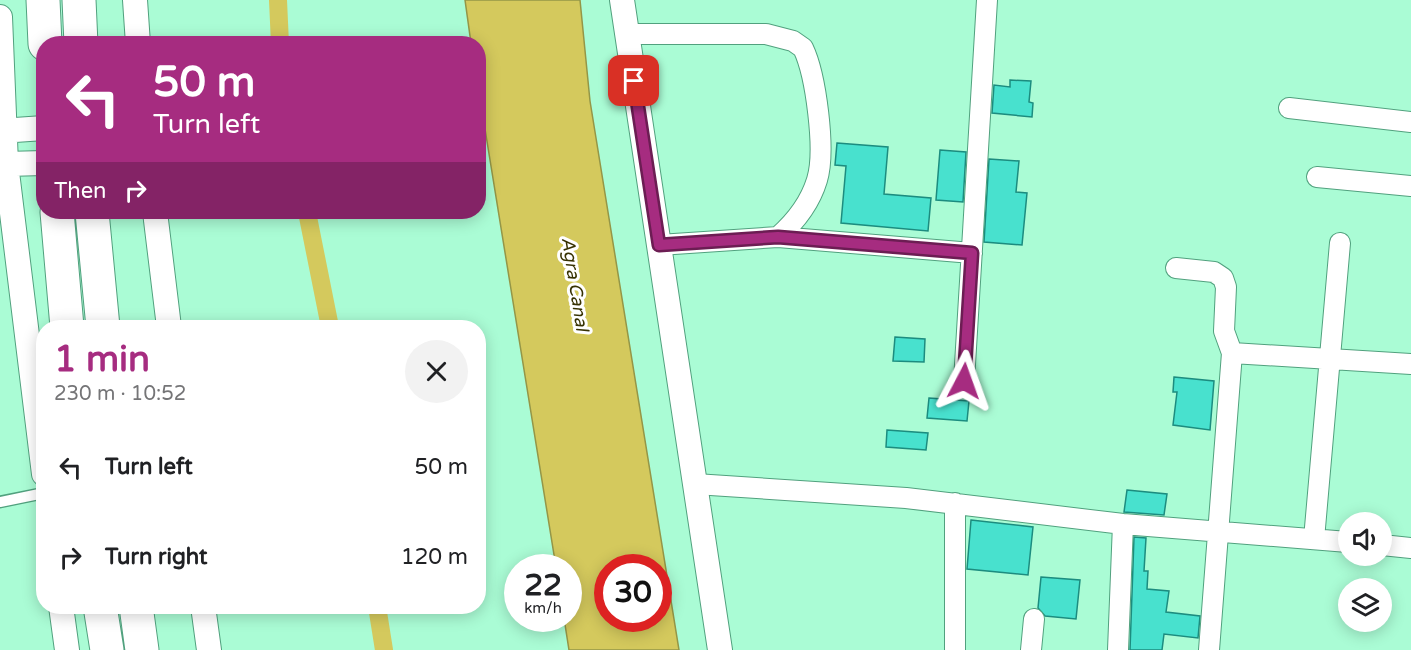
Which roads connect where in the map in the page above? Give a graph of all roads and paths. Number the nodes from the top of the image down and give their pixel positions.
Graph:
1 (43, 0) edge
2 (79, 0) edge
3 (135, 0) edge
4 (622, 0) edge
5 (987, 0) edge
6 (0, 17) edge
7 (628, 34) junction
8 (45, 36) edge
9 (81, 36) edge
10 (137, 36) edge
11 (1289, 108) dead end
12 (1411, 122) edge
13 (36, 129) edge
14 (1, 131) edge
15 (3, 161) edge
16 (36, 163) edge
17 (1317, 177) dead end
18 (1411, 186) edge
19 (58, 219) edge
20 (93, 219) edge
21 (156, 219) edge
22 (778, 237) junction
23 (1340, 243) dead end
24 (659, 245) junction
25 (972, 253) junction
26 (1176, 268) dead end
27 (67, 320) edge
28 (102, 320) edge
29 (168, 320) edge
30 (1232, 353) junction
31 (1331, 358) junction
32 (1411, 363) edge
33 (964, 381) dead end
34 (36, 413) edge
35 (695, 484) junction
36 (36, 495) edge
37 (0, 501) edge
38 (955, 503) junction
39 (1123, 524) junction
40 (1216, 531) junction
41 (1314, 539) junction
42 (1338, 541) edge
43 (1392, 546) edge
44 (1411, 548) edge
45 (62, 614) edge
46 (101, 614) edge
47 (137, 614) edge
48 (204, 614) edge
49 (1034, 619) dead end
50 (67, 650) edge
51 (107, 650) edge
52 (142, 650) edge
53 (209, 650) edge
54 (720, 650) edge
55 (955, 650) edge
56 (1031, 650) edge
57 (1118, 650) edge
58 (1209, 650) edge

1 - 8 highway
2 - 9 highway
3 - 10 street
4 - 7 street
5 - 25 street
6 - 14 street
7 - 22 street
7 - 24 street
11 - 12 street
13 - 14 street
14 - 15 street
15 - 16 street
15 - 34 street
17 - 18 street
19 - 27 highway
20 - 28 highway
21 - 29 street
22 - 24 street
22 - 25 street
23 - 31 street
24 - 35 street
25 - 33 street
26 - 30 street
30 - 31 street
30 - 40 street
31 - 32 street
31 - 41 street
35 - 38 street
35 - 54 street
36 - 37 lane
38 - 39 street
38 - 55 street
39 - 40 street
39 - 57 street
40 - 41 street
40 - 58 street
41 - 42 street
43 - 44 street
45 - 50 street
46 - 51 highway
47 - 52 highway
48 - 53 street
49 - 56 street

